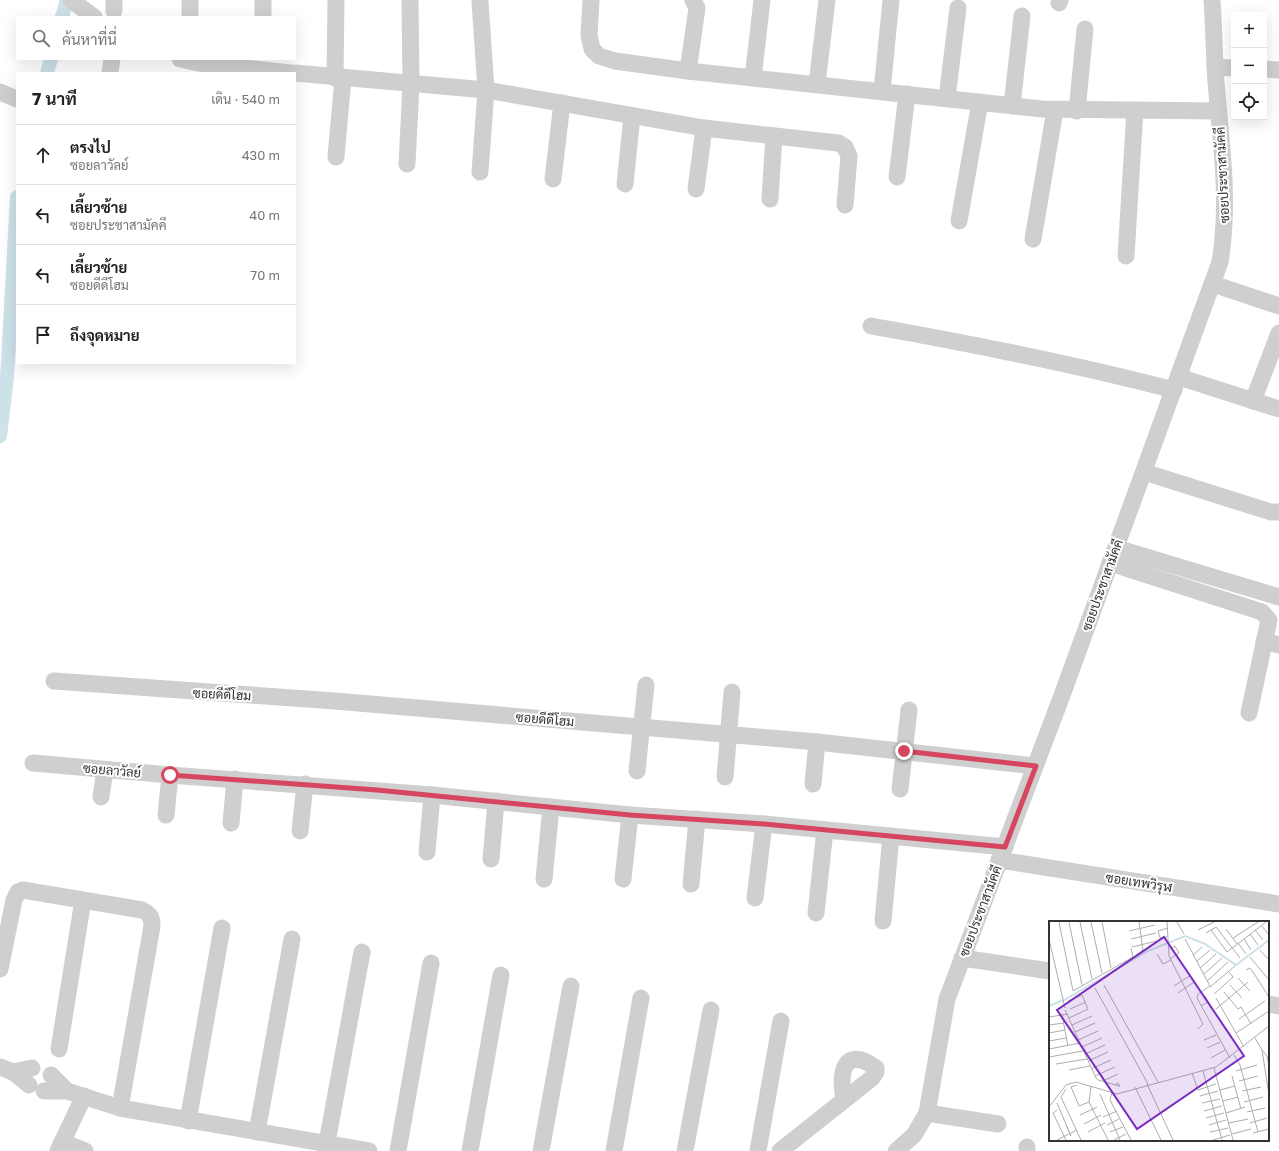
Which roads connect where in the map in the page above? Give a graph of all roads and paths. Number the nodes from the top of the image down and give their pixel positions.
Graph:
1 (190, 0) edge
2 (263, 0) edge
3 (336, 0) edge
4 (410, 0) edge
5 (591, 0) edge
6 (693, 0) edge
7 (762, 0) edge
8 (827, 0) edge
9 (891, 0) edge
10 (480, 2) dead end
11 (1214, 2) edge
12 (958, 8) dead end
13 (190, 16) edge
14 (263, 16) edge
15 (1022, 16) dead end
16 (1085, 29) dead end
17 (112, 60) edge
18 (191, 63) edge
19 (1215, 67) junction
20 (267, 68) edge
21 (1231, 68) edge
22 (1267, 69) edge
23 (1279, 70) edge
24 (688, 71) junction
25 (110, 72) edge
26 (286, 72) edge
27 (296, 73) edge
28 (339, 78) junction
29 (752, 78) junction
30 (411, 84) junction
31 (817, 84) junction
32 (486, 90) junction
33 (882, 91) junction
34 (0, 92) edge
35 (907, 94) junction
36 (947, 98) junction
37 (16, 99) edge
38 (980, 102) junction
39 (562, 103) junction
40 (1012, 106) junction
41 (1055, 110) junction
42 (1077, 110) junction
43 (1135, 110) junction
44 (1218, 111) junction
45 (632, 116) junction
46 (704, 128) junction
47 (774, 136) junction
48 (336, 158) dead end
49 (407, 164) dead end
50 (480, 172) dead end
51 (897, 177) dead end
52 (553, 179) dead end
53 (625, 184) dead end
54 (696, 189) dead end
55 (770, 199) dead end
56 (845, 205) dead end
57 (959, 221) dead end
58 (1033, 238) dead end
59 (1126, 256) dead end
60 (1213, 284) junction
61 (1279, 306) edge
62 (871, 326) dead end
63 (1279, 333) edge
64 (1176, 383) junction
65 (1253, 401) junction
66 (1279, 409) edge
67 (1144, 472) junction
68 (1279, 512) edge
69 (1113, 555) junction
70 (1279, 596) edge
71 (1272, 643) edge
72 (54, 681) dead end
73 (646, 685) dead end
74 (732, 692) dead end
75 (909, 710) dead end
76 (1249, 713) dead end
77 (642, 727) junction
78 (727, 734) junction
79 (817, 742) junction
80 (904, 751) junction
81 (33, 763) dead end
82 (1036, 766) junction
83 (105, 770) junction
84 (637, 771) dead end
85 (170, 775) junction
86 (725, 778) dead end
87 (235, 779) junction
88 (304, 784) junction
89 (813, 784) dead end
90 (900, 789) dead end
91 (432, 795) junction
92 (102, 797) dead end
93 (496, 801) junction
94 (551, 807) junction
95 (166, 815) dead end
96 (630, 815) junction
97 (697, 819) junction
98 (231, 823) dead end
99 (764, 824) junction
100 (825, 830) junction
101 (300, 831) dead end
102 (891, 836) junction
103 (427, 852) dead end
104 (1002, 853) junction
105 (491, 858) dead end
106 (544, 879) dead end
107 (623, 879) dead end
108 (692, 884) dead end
109 (756, 898) dead end
110 (83, 900) junction
111 (1279, 904) edge
112 (816, 913) dead end
113 (883, 921) dead end
114 (222, 928) dead end
115 (292, 939) dead end
116 (362, 952) dead end
117 (962, 958) junction
118 (431, 963) dead end
119 (0, 969) edge
120 (1049, 971) edge
121 (501, 975) dead end
122 (570, 986) dead end
123 (641, 998) dead end
124 (1269, 1004) edge
125 (1279, 1006) edge
126 (711, 1010) dead end
127 (782, 1021) dead end
128 (59, 1049) dead end
129 (32, 1068) dead end
130 (6, 1069) edge
131 (51, 1075) dead end
132 (67, 1092) junction
133 (84, 1096) junction
134 (844, 1100) dead end
135 (120, 1108) junction
136 (927, 1113) junction
137 (188, 1121) junction
138 (998, 1124) dead end
139 (257, 1132) junction
140 (328, 1143) junction
141 (60, 1146) edge
142 (85, 1151) edge
143 (366, 1151) edge
144 (398, 1151) edge
145 (470, 1151) edge
146 (541, 1151) edge
147 (614, 1151) edge
148 (686, 1151) edge
149 (758, 1151) edge
150 (780, 1151) edge
151 (896, 1151) edge

1 - 13 street
2 - 14 street
3 - 28 street
4 - 30 street
5 - 24 street
6 - 24 street
7 - 29 street
8 - 31 street
9 - 33 street
10 - 32 street
11 - 19 street, ซอยประชาสามัคคี
12 - 36 street
15 - 40 street
16 - 42 street
17 - 25 street
18 - 20 street
19 - 21 street
19 - 44 street, ซอยประชาสามัคคี
20 - 26 street
22 - 23 street
24 - 29 street
27 - 28 street
28 - 30 street
28 - 48 street
29 - 31 street
30 - 32 street
30 - 49 street
31 - 33 street
32 - 39 street
32 - 50 street
33 - 35 street
34 - 37 street
35 - 36 street
35 - 51 street
36 - 38 street
38 - 40 street
38 - 57 street
39 - 45 street
39 - 52 street
40 - 41 street
41 - 42 street
41 - 58 street
42 - 43 street
43 - 44 street
43 - 59 street
44 - 60 street, ซอยประชาสามัคคี
45 - 46 street
45 - 53 street
46 - 47 street
46 - 54 street
47 - 55 street
47 - 56 street
60 - 61 street
60 - 64 street, ซอยประชาสามัคคี
62 - 64 street
63 - 65 street
64 - 65 street
64 - 67 street, ซอยประชาสามัคคี
65 - 66 street
67 - 68 street
67 - 69 street, ซอยประชาสามัคคี
69 - 70 street
69 - 71 street
69 - 82 street, ซอยประชาสามัคคี
71 - 76 street
72 - 77 street, ซอยดีดีโฮม
73 - 77 street
74 - 78 street
75 - 80 street
77 - 78 street, ซอยดีดีโฮม
77 - 84 street
78 - 79 street, ซอยดีดีโฮม
78 - 86 street
79 - 80 street, ซอยดีดีโฮม
79 - 89 street
80 - 82 street, ซอยดีดีโฮม
80 - 90 street
81 - 83 street, ซอยลาวัลย์
82 - 104 street, ซอยประชาสามัคคี
83 - 85 street, ซอยลาวัลย์
83 - 92 street
85 - 87 street, ซอยลาวัลย์
85 - 95 street
87 - 88 street, ซอยลาวัลย์
87 - 98 street
88 - 91 street, ซอยลาวัลย์
88 - 101 street
91 - 93 street, ซอยลาวัลย์
91 - 103 street
93 - 94 street, ซอยลาวัลย์
93 - 105 street
94 - 96 street, ซอยลาวัลย์
94 - 106 street
96 - 97 street, ซอยลาวัลย์
96 - 107 street
97 - 99 street, ซอยลาวัลย์
97 - 108 street
99 - 100 street, ซอยลาวัลย์
99 - 109 street
100 - 102 street, ซอยลาวัลย์
100 - 112 street
102 - 104 street, ซอยลาวัลย์
102 - 113 street
104 - 111 street, ซอยเทพวิรุฬ
104 - 117 street, ซอยประชาสามัคคี
110 - 119 street
110 - 128 street
110 - 135 street
114 - 137 street
115 - 139 street
116 - 140 street
117 - 120 street
117 - 136 street, ซอยประชาสามัคคี
118 - 144 street
121 - 145 street
122 - 146 street
123 - 147 street
124 - 125 street
126 - 148 street
127 - 149 street
129 - 130 street
130 - 132 street
131 - 132 street
132 - 133 street
133 - 135 street
133 - 141 street
134 - 150 street
135 - 137 street
136 - 138 street
136 - 151 street, ซอยประชาสามัคคี
137 - 139 street
139 - 140 street
140 - 143 street
141 - 142 street

